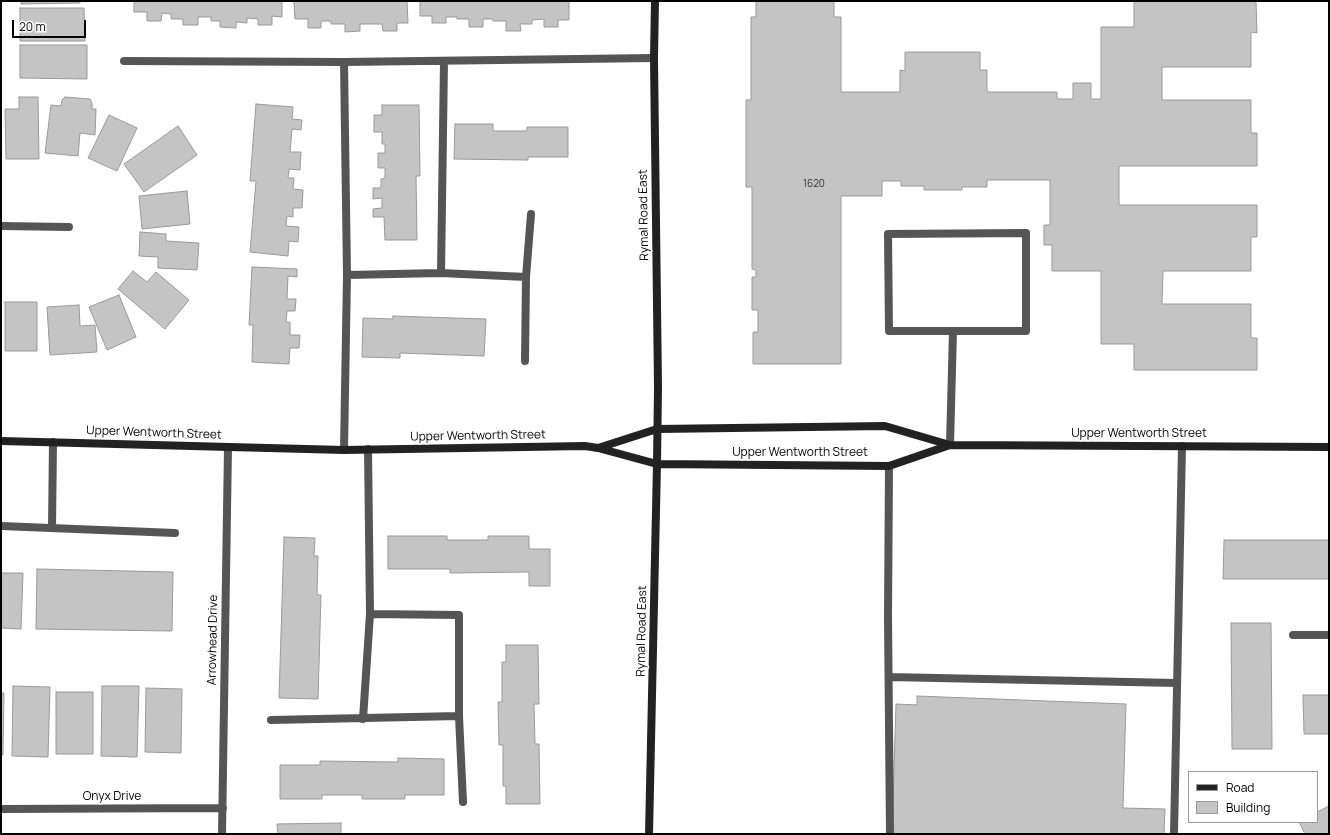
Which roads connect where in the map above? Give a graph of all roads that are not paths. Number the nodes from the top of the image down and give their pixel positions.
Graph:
1 (655, 1) edge
2 (654, 58) junction
3 (124, 61) dead end
4 (444, 61) junction
5 (344, 62) junction
6 (531, 214) dead end
7 (1, 226) edge
8 (69, 227) dead end
9 (441, 272) junction
10 (347, 275) junction
11 (526, 277) junction
12 (953, 331) junction
13 (525, 361) dead end
14 (657, 429) junction
15 (1, 441) edge
16 (53, 442) junction
17 (950, 445) junction
18 (1182, 446) junction
19 (228, 447) junction
20 (1329, 447) edge
21 (598, 448) junction
22 (344, 450) junction
23 (368, 450) junction
24 (657, 464) junction
25 (889, 466) junction
26 (1, 526) edge
27 (52, 528) junction
28 (175, 533) dead end
29 (370, 614) junction
30 (1293, 635) dead end
31 (1329, 635) edge
32 (889, 677) junction
33 (1177, 683) junction
34 (459, 716) junction
35 (363, 719) junction
36 (271, 720) dead end
37 (463, 802) dead end
38 (223, 808) junction
39 (1, 810) edge
40 (222, 834) edge
41 (649, 834) edge
42 (890, 834) edge
43 (1174, 834) edge

1 - 2 main road, Rymal Road East
2 - 4 street
2 - 14 main road, Rymal Road East
3 - 5 street
4 - 5 street
4 - 9 street
5 - 10 street
6 - 11 street
7 - 8 street
9 - 10 street
9 - 11 street
10 - 22 street
11 - 13 street
12 - 12 street
12 - 17 street
14 - 17 main road, Upper Wentworth Street
14 - 21 main road
14 - 24 main road, Rymal Road East
15 - 16 main road, Upper Wentworth Street
16 - 19 main road, Upper Wentworth Street
16 - 27 street
17 - 18 main road, Upper Wentworth Street
17 - 25 main road, Upper Wentworth Street
18 - 20 main road, Upper Wentworth Street
18 - 33 street
19 - 22 main road, Upper Wentworth Street
19 - 38 street, Arrowhead Drive
21 - 23 main road, Upper Wentworth Street
21 - 24 main road, Upper Wentworth Street
22 - 23 main road, Upper Wentworth Street
23 - 29 street
24 - 25 main road, Upper Wentworth Street
24 - 41 main road, Rymal Road East
25 - 32 street
26 - 27 street
27 - 28 street
29 - 34 street
29 - 35 street
30 - 31 street
32 - 33 street
32 - 42 street
33 - 43 street
34 - 35 street
34 - 37 street
35 - 36 street
38 - 39 street, Onyx Drive
38 - 40 street, Arrowhead Drive

